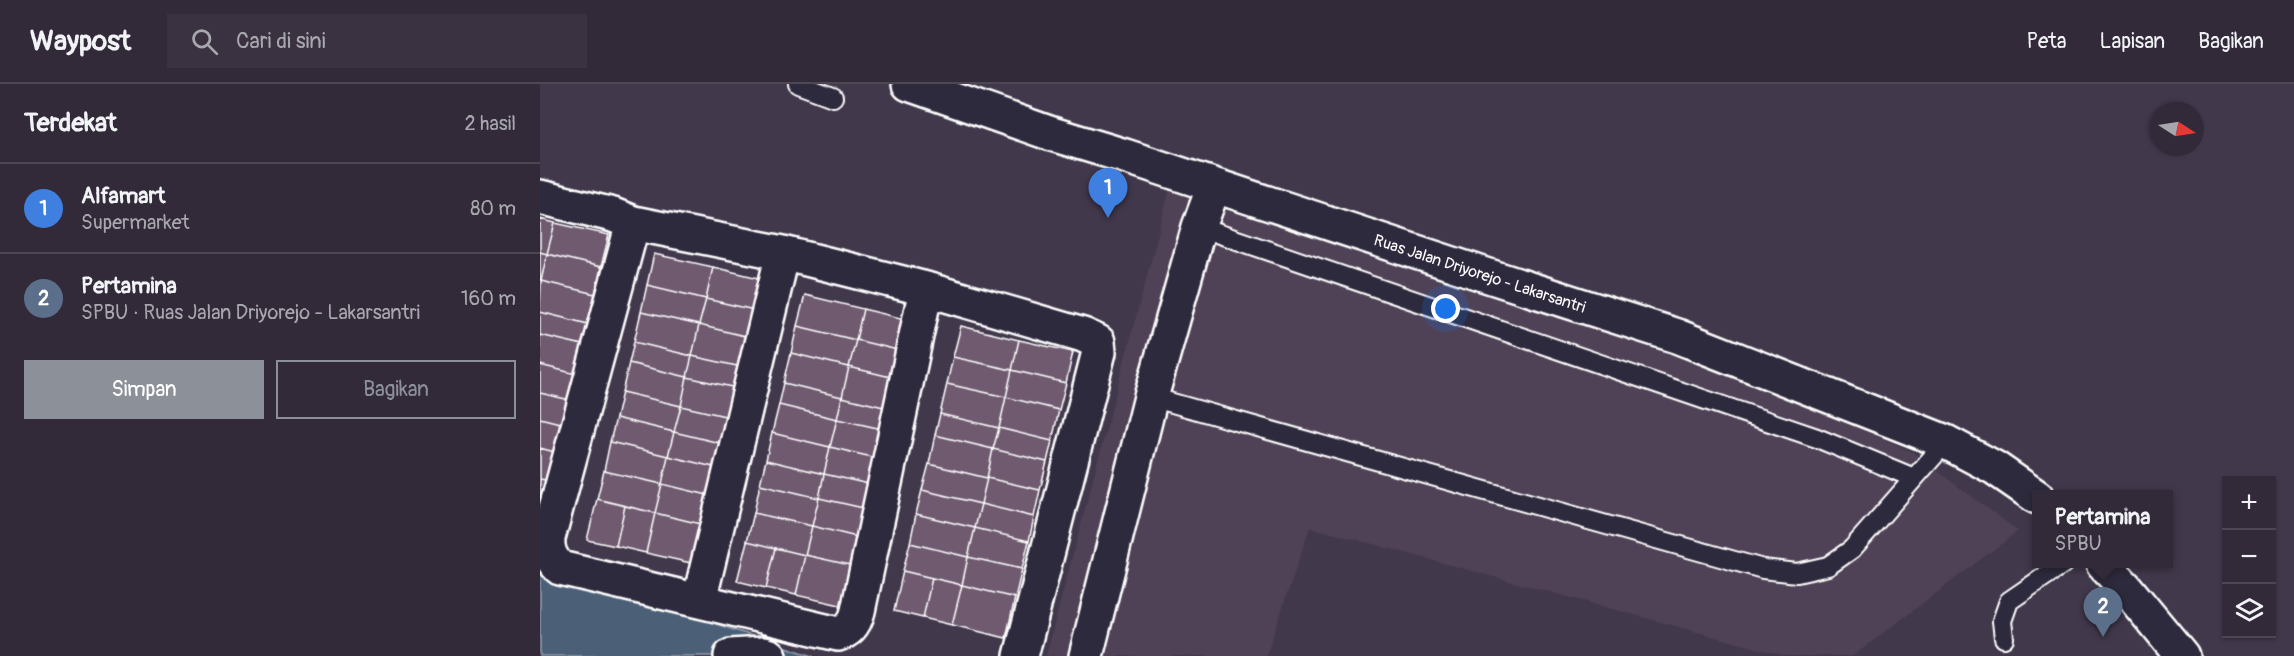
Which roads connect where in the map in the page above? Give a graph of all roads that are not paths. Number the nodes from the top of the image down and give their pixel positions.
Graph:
1 (798, 84) edge
2 (909, 84) edge
3 (833, 97) dead end
4 (1214, 186) junction
5 (540, 197) edge
6 (633, 223) junction
7 (1199, 227) junction
8 (783, 253) junction
9 (926, 290) junction
10 (1151, 397) junction
11 (1946, 442) junction
12 (1914, 478) junction
13 (2032, 494) edge
14 (2057, 568) edge
15 (2107, 568) edge
16 (699, 601) junction
17 (2004, 638) dead end
18 (731, 656) edge
19 (770, 656) edge
20 (1021, 656) edge
21 (1086, 656) edge
22 (2182, 656) edge

1 - 3 lane
2 - 4 street, Ruas Jalan Driyorejo - Lakarsantri
4 - 7 street
4 - 11 street, Ruas Jalan Driyorejo - Lakarsantri
5 - 6 street
6 - 8 street
6 - 16 street
7 - 10 street
7 - 12 lane
8 - 9 street
8 - 16 street
9 - 16 street
9 - 20 street
10 - 12 lane
10 - 21 street
11 - 12 lane
11 - 13 street, Ruas Jalan Driyorejo - Lakarsantri
14 - 17 lane
15 - 22 street
18 - 19 street

